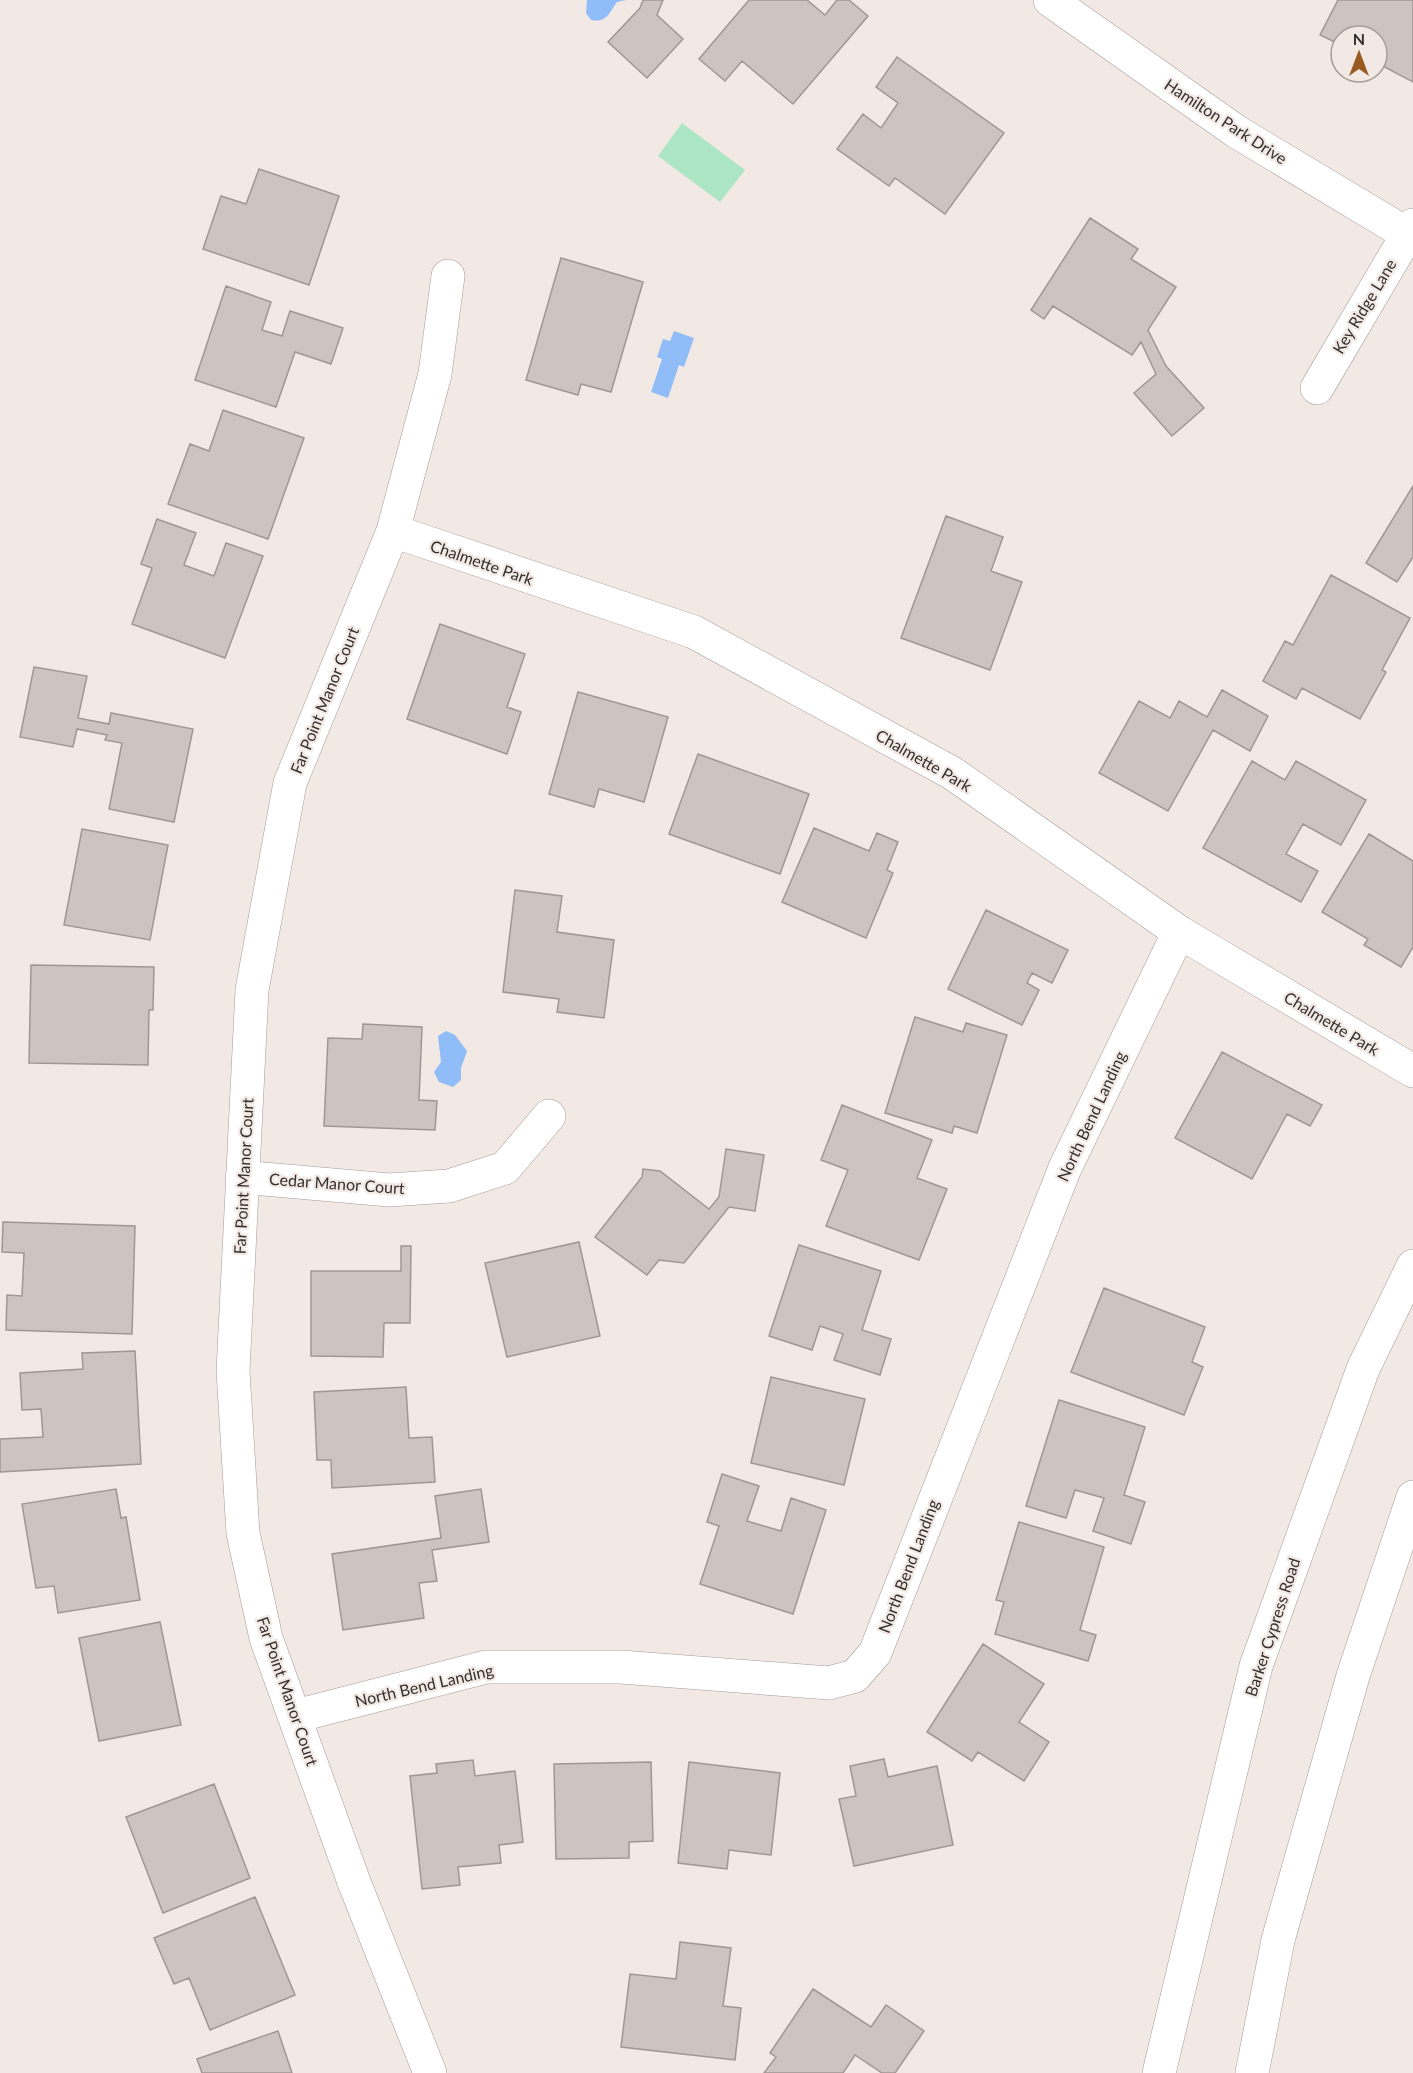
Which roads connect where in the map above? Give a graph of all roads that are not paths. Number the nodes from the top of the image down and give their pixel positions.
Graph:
1 (1050, 0) edge
2 (1410, 230) edge
3 (448, 276) dead end
4 (1317, 388) dead end
5 (393, 531) junction
6 (1179, 932) junction
7 (1413, 1071) edge
8 (549, 1116) dead end
9 (242, 1177) junction
10 (1413, 1266) edge
11 (1413, 1497) edge
12 (296, 1716) junction
13 (430, 2073) edge
14 (1159, 2073) edge
15 (1252, 2073) edge

1 - 2 street, Hamilton Park Drive
2 - 4 street, Key Ridge Lane
3 - 5 street, Far Point Manor Court
5 - 6 street, Chalmette Park
5 - 9 street, Far Point Manor Court
6 - 7 street, Chalmette Park
6 - 12 street, North Bend Landing
8 - 9 street, Cedar Manor Court
9 - 12 street, Far Point Manor Court
10 - 14 street, Barker Cypress Road
11 - 15 street
12 - 13 street, Far Point Manor Court

